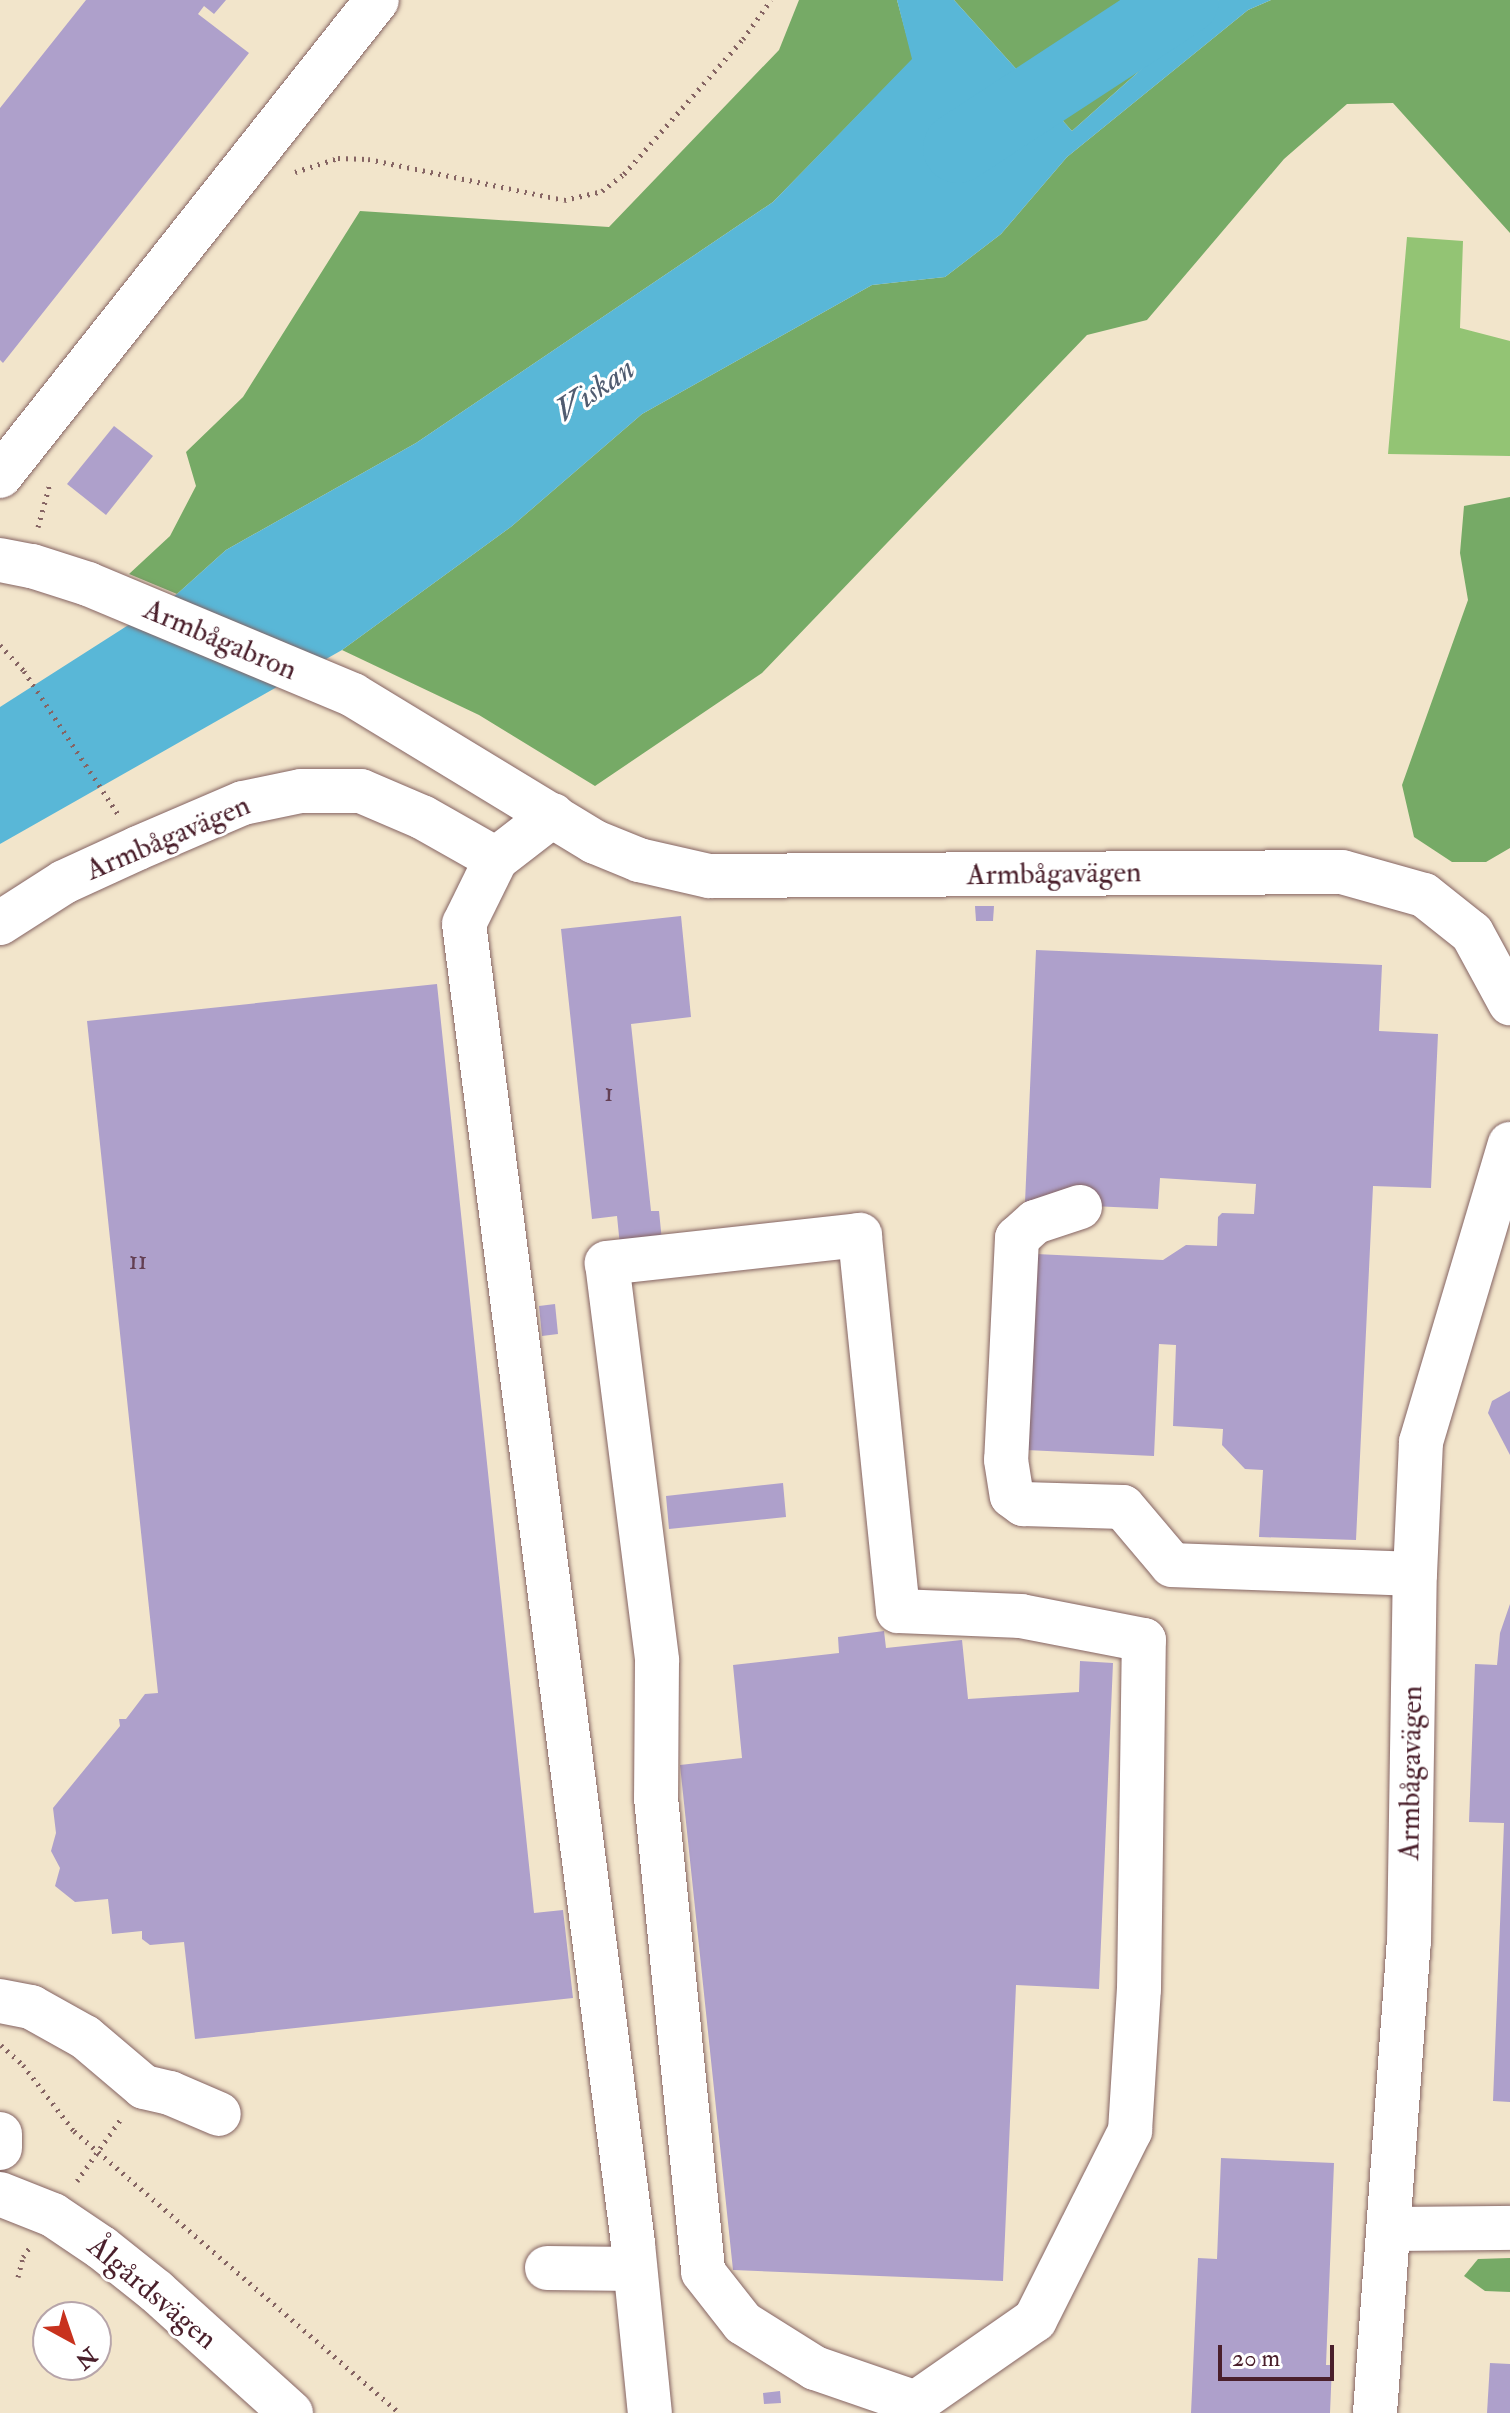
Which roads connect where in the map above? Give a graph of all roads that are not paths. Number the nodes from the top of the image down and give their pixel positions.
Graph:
1 (377, 0) edge
2 (0, 476) edge
3 (16, 563) edge
4 (353, 695) joint
5 (553, 815) junction
6 (496, 859) junction
7 (2, 921) edge
8 (1510, 1003) edge
9 (1510, 1144) edge
10 (1080, 1207) dead end
11 (1415, 1574) junction
12 (0, 2001) edge
13 (219, 2114) dead end
14 (0, 2134) edge
15 (0, 2148) edge
16 (0, 2194) edge
17 (1510, 2228) edge
18 (1391, 2229) junction
19 (634, 2256) junction
20 (547, 2268) dead end
21 (908, 2408) edge
22 (291, 2413) edge
23 (650, 2413) edge
24 (1375, 2413) edge

1 - 2 street
3 - 4 street, Armbågabron
4 - 5 street, Armbågavägen
5 - 6 street
5 - 8 street, Armbågavägen
6 - 7 street, Armbågavägen
6 - 19 street
9 - 11 street, Armbågavägen
10 - 11 street
11 - 18 street, Armbågavägen
12 - 13 street
14 - 15 street
16 - 22 street, Ålgårdsvägen
17 - 18 street
18 - 24 street, Armbågavägen
19 - 20 street
19 - 23 street
21 - 21 street

